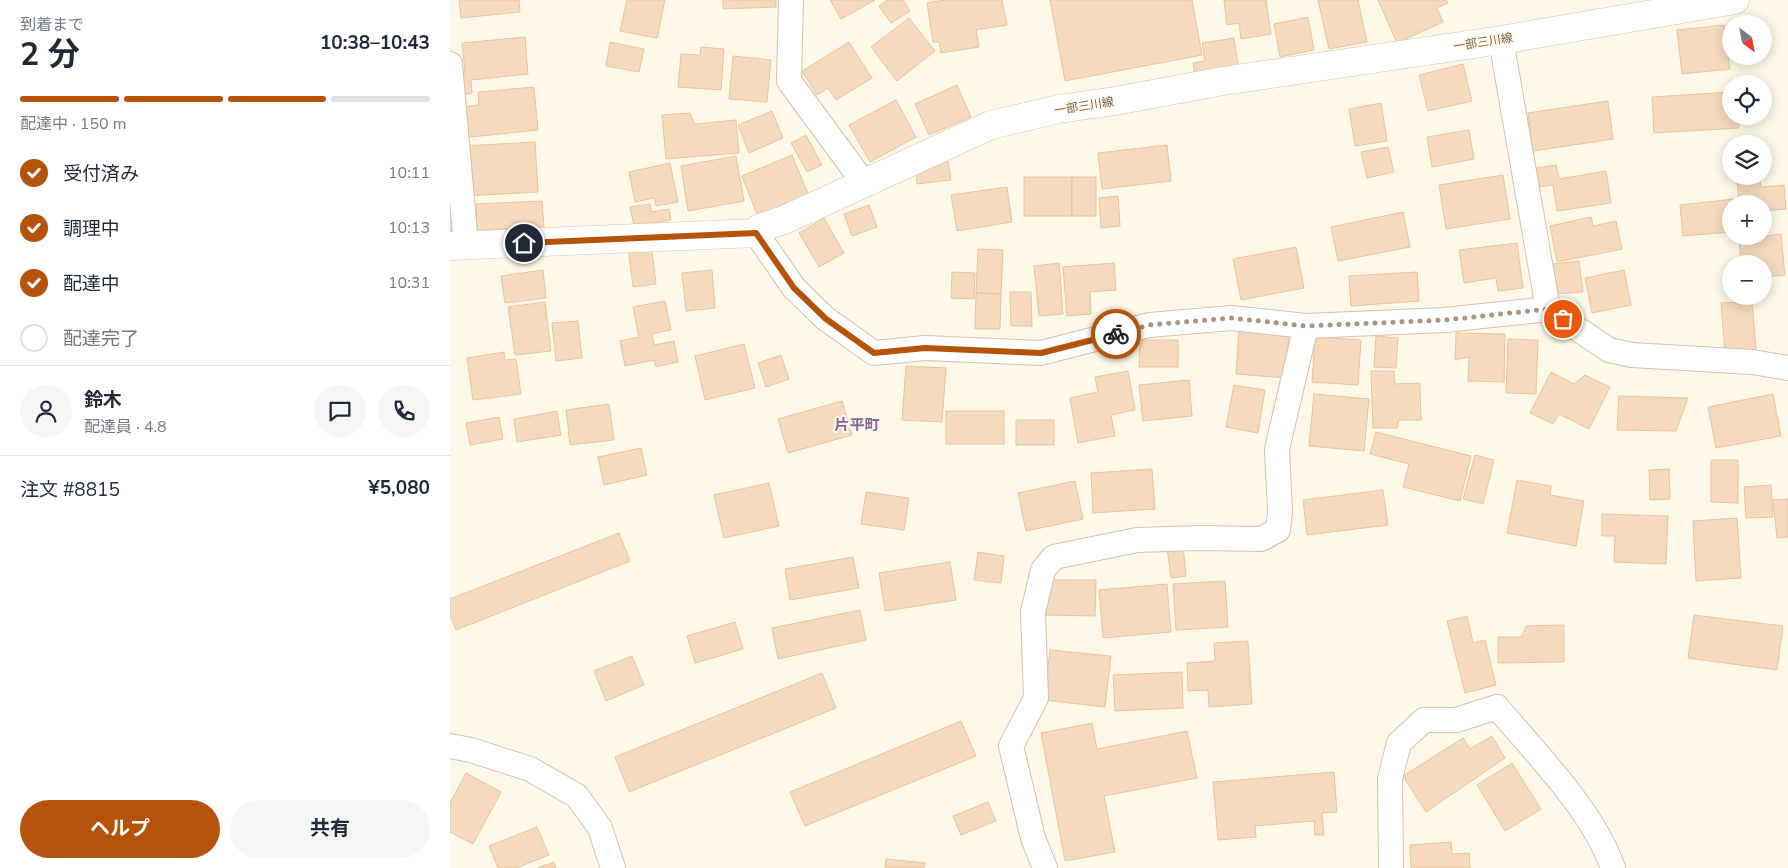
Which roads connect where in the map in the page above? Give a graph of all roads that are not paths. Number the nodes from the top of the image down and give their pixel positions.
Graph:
1 (791, 0) edge
2 (1735, 0) edge
3 (1501, 40) junction
4 (450, 64) edge
5 (864, 183) junction
6 (756, 233) junction
7 (458, 246) edge
8 (1548, 309) junction
9 (1306, 326) junction
10 (1788, 368) edge
11 (450, 746) edge
12 (614, 868) edge
13 (1045, 868) edge
14 (1391, 868) edge
15 (1613, 868) edge

1 - 5 street
2 - 3 main road, 一部三川線
3 - 5 main road, 一部三川線
3 - 8 street
4 - 7 street
5 - 6 main road, 一部三川線
6 - 7 main road, 一部三川線
6 - 9 street
8 - 9 street
8 - 10 street
9 - 13 street
11 - 12 street
14 - 15 street

